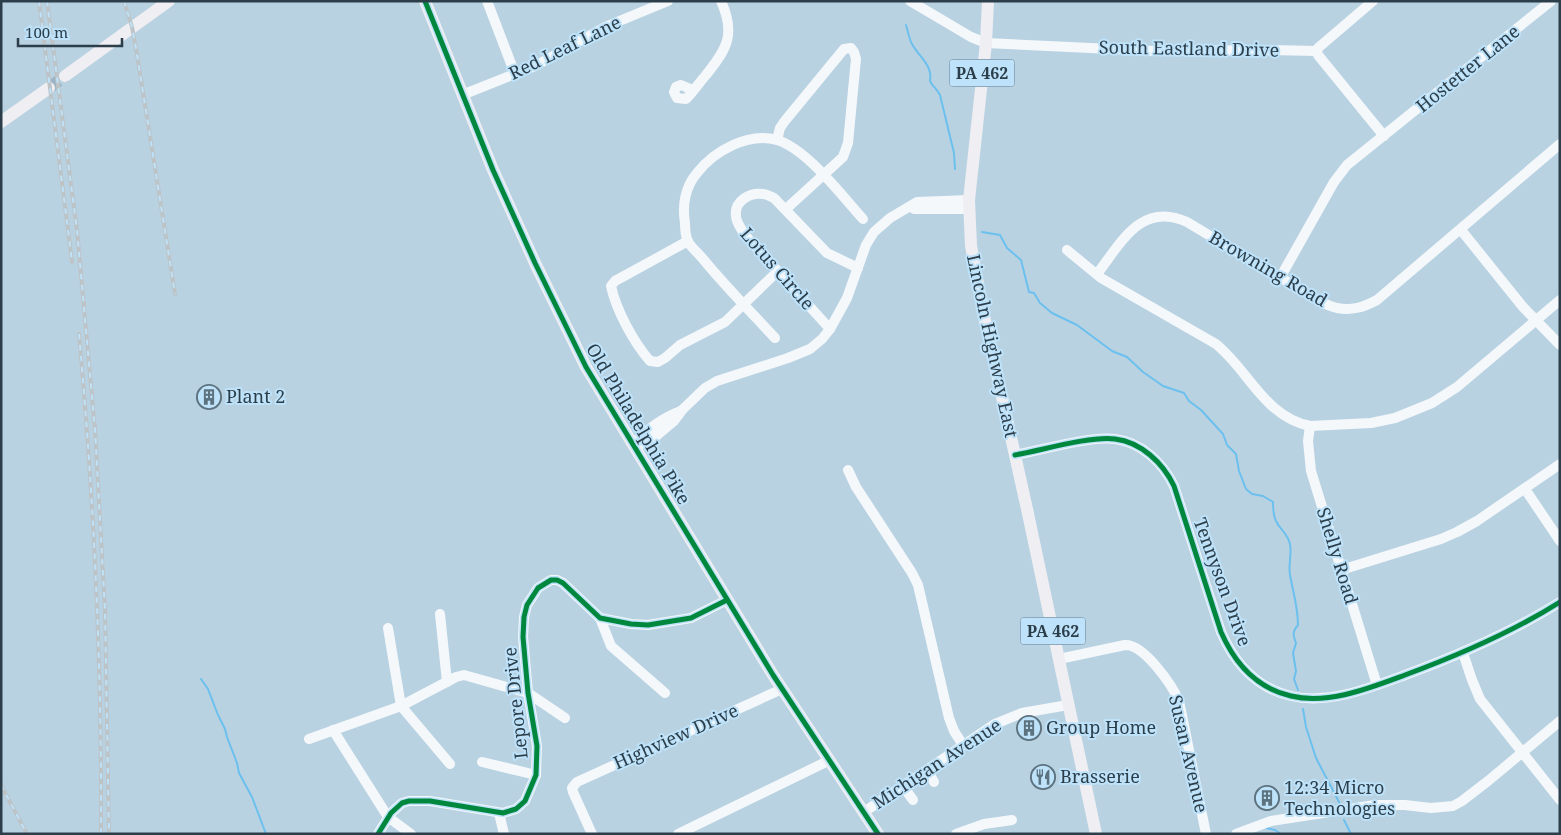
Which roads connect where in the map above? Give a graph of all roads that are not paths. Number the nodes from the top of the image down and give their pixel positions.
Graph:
1 (169, 1) edge
2 (425, 1) edge
3 (486, 1) edge
4 (668, 1) edge
5 (721, 1) edge
6 (910, 1) edge
7 (988, 1) edge
8 (1373, 1) edge
9 (1552, 1) edge
10 (986, 43) junction
11 (1317, 51) junction
12 (515, 74) junction
13 (65, 76) tunnel mouth
14 (49, 88) tunnel mouth
15 (693, 90) dead end
16 (462, 95) junction
17 (1, 122) edge
18 (1384, 136) junction
19 (777, 140) junction
20 (1560, 144) edge
21 (823, 175) junction
22 (969, 205) junction
23 (786, 209) junction
24 (863, 219) dead end
25 (1461, 230) junction
26 (688, 242) junction
27 (1067, 250) dead end
28 (858, 268) junction
29 (778, 271) junction
30 (1097, 274) junction
31 (1280, 278) junction
32 (1560, 300) edge
33 (743, 303) junction
34 (1535, 321) junction
35 (830, 330) junction
36 (775, 338) dead end
37 (1560, 345) edge
38 (1310, 426) junction
39 (633, 445) junction
40 (1015, 455) junction
41 (1560, 464) edge
42 (848, 470) dead end
43 (1525, 489) junction
44 (1560, 542) edge
45 (1341, 570) junction
46 (727, 600) junction
47 (1560, 602) edge
48 (440, 614) dead end
49 (600, 618) junction
50 (388, 628) dead end
51 (1463, 653) junction
52 (1059, 659) junction
53 (447, 682) junction
54 (1377, 685) junction
55 (782, 689) junction
56 (528, 693) junction
57 (664, 693) dead end
58 (1068, 705) junction
59 (401, 706) junction
60 (565, 718) dead end
61 (1560, 721) edge
62 (333, 730) junction
63 (309, 739) dead end
64 (963, 745) junction
65 (1522, 752) junction
66 (830, 760) junction
67 (482, 762) dead end
68 (450, 764) dead end
69 (927, 770) junction
70 (536, 776) junction
71 (934, 782) dead end
72 (904, 786) junction
73 (913, 800) dead end
74 (1560, 800) edge
75 (864, 812) junction
76 (499, 813) junction
77 (388, 817) junction
78 (1012, 820) dead end
79 (378, 834) edge
80 (411, 834) edge
81 (504, 834) edge
82 (592, 834) edge
83 (678, 834) edge
84 (878, 834) edge
85 (956, 834) edge
86 (1096, 834) edge
87 (1206, 834) edge
88 (1236, 834) edge

1 - 13 main road
2 - 16 main road, Old Philadelphia Pike
3 - 12 street
4 - 12 street, Red Leaf Lane
5 - 15 street
6 - 10 street
7 - 10 main road, Lincoln Highway East / PA 462
8 - 11 street
9 - 18 street, Hostetter Lane
10 - 11 street, South Eastland Drive
10 - 22 main road, Lincoln Highway East / PA 462
11 - 18 street
12 - 16 street, Red Leaf Lane
14 - 17 main road
16 - 39 main road, Old Philadelphia Pike
18 - 31 street, Hostetter Lane
19 - 21 street
19 - 21 street
19 - 26 street
20 - 25 street, Browning Road
21 - 23 street
21 - 24 street
22 - 28 street
22 - 40 main road, Lincoln Highway East / PA 462
23 - 28 street, Lotus Circle
23 - 29 street, Lotus Circle
25 - 31 street, Browning Road
25 - 34 street
26 - 33 street
26 - 33 street
27 - 30 street
28 - 35 street
29 - 33 street
29 - 35 street, Lotus Circle
30 - 31 street, Browning Road
30 - 38 street
32 - 34 street
33 - 36 street
34 - 37 street
34 - 38 street
35 - 39 street
38 - 45 street, Shelly Road
39 - 46 main road, Old Philadelphia Pike
40 - 52 main road, Lincoln Highway East / PA 462
40 - 54 street, Tennyson Drive
41 - 43 street
42 - 64 street
43 - 44 street
43 - 45 street
45 - 54 street, Shelly Road
46 - 49 street
46 - 55 main road, Old Philadelphia Pike
47 - 51 street, Tennyson Drive
48 - 53 street
49 - 56 street, Lepore Drive
49 - 57 street
50 - 59 street
51 - 54 street, Tennyson Drive
51 - 65 street
52 - 58 main road, Lincoln Highway East / PA 462
52 - 87 street, Susan Avenue
53 - 56 street
53 - 59 street
55 - 66 main road, Old Philadelphia Pike
55 - 82 street, Highview Drive
56 - 60 street
56 - 70 street, Lepore Drive
58 - 64 street, Michigan Avenue
58 - 86 main road, Lincoln Highway East / PA 462
59 - 62 street
59 - 68 street
61 - 65 street
62 - 63 street
62 - 77 street
64 - 69 street, Michigan Avenue
65 - 74 street
65 - 88 street
66 - 75 main road, Old Philadelphia Pike
66 - 83 street
67 - 70 street
69 - 71 street
69 - 72 street, Michigan Avenue
70 - 76 street, Lepore Drive
72 - 73 street
72 - 75 street, Michigan Avenue
75 - 84 main road, Old Philadelphia Pike
76 - 77 street
76 - 81 street
77 - 79 street
77 - 80 street
78 - 85 street

